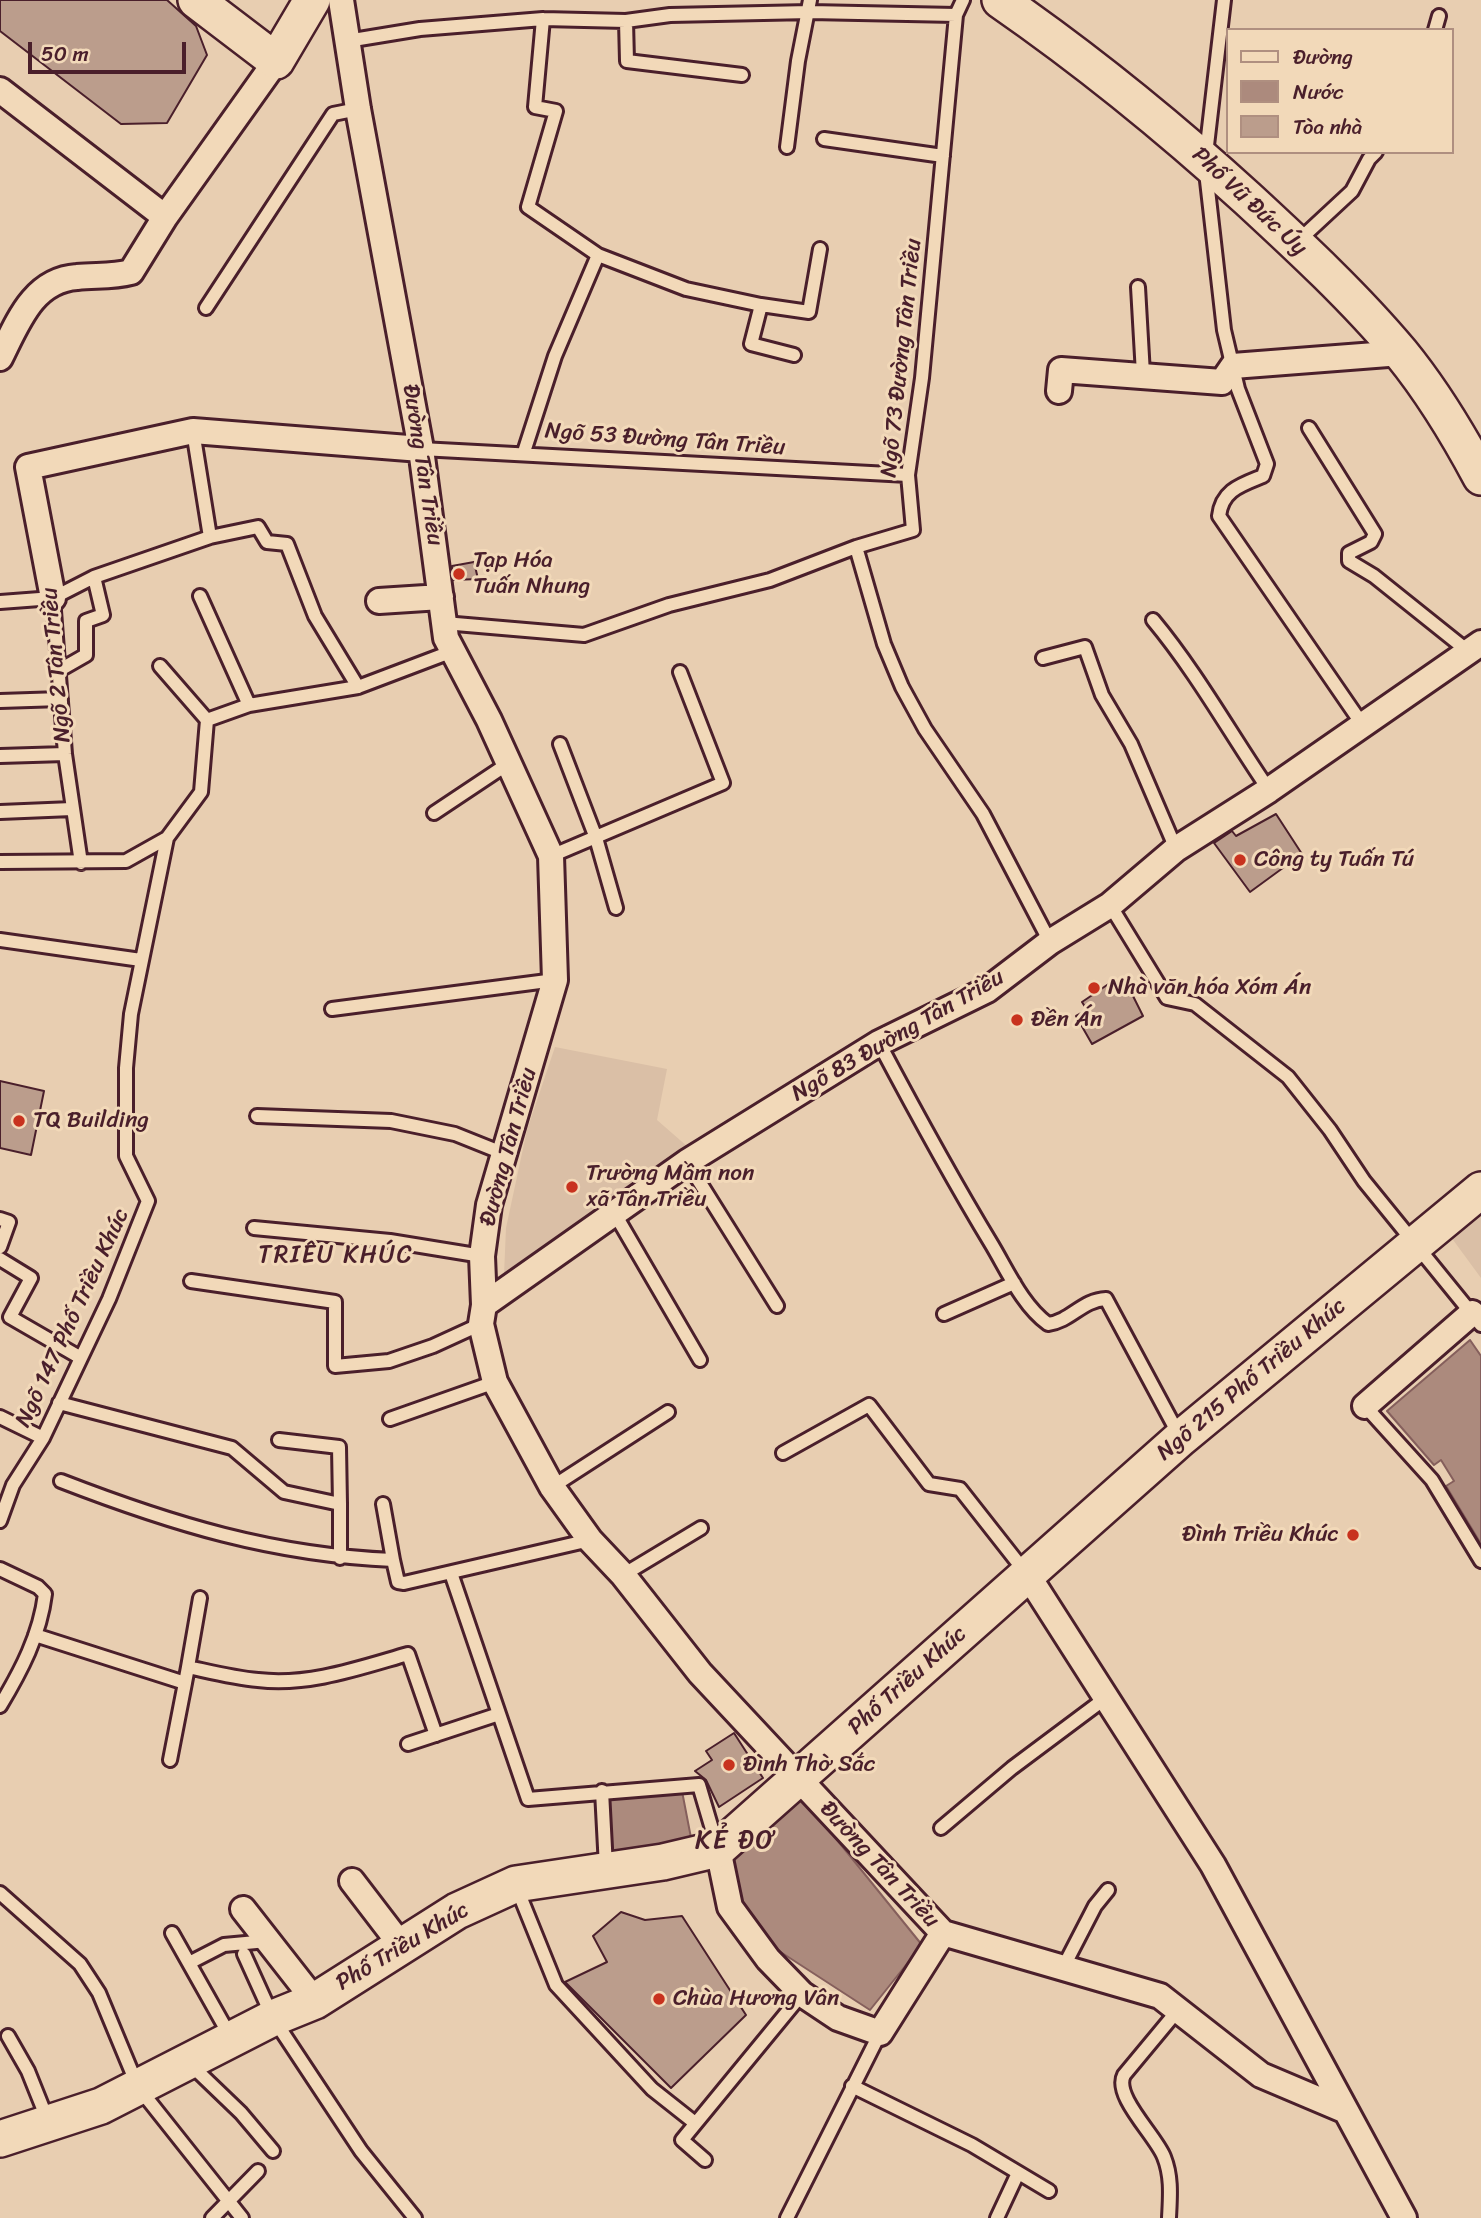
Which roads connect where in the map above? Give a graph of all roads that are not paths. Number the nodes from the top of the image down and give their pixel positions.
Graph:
1 (196, 0) edge
2 (312, 0) edge
3 (341, 0) edge
4 (963, 0) edge
5 (1224, 0) edge
6 (1017, 5) edge
7 (810, 6) edge
8 (956, 15) junction
9 (1439, 16) dead end
10 (543, 19) junction
11 (626, 21) junction
12 (1436, 28) edge
13 (347, 41) junction
14 (276, 61) junction
15 (742, 75) dead end
16 (0, 90) edge
17 (358, 109) junction
18 (824, 139) dead end
19 (787, 147) dead end
20 (1374, 154) edge
21 (943, 156) junction
22 (1205, 160) junction
23 (165, 217) junction
24 (1296, 243) junction
25 (820, 249) dead end
26 (598, 255) junction
27 (1138, 287) dead end
28 (761, 305) junction
29 (206, 308) dead end
30 (1401, 353) junction
31 (794, 355) dead end
32 (0, 358) edge
33 (1233, 366) junction
34 (1143, 374) junction
35 (1059, 391) dead end
36 (1309, 428) dead end
37 (193, 431) junction
38 (421, 449) junction
39 (524, 452) junction
40 (908, 475) junction
41 (1481, 477) edge
42 (210, 537) junction
43 (856, 547) junction
44 (94, 577) junction
45 (200, 596) dead end
46 (441, 597) junction
47 (53, 598) junction
48 (379, 601) dead end
49 (0, 602) edge
50 (1153, 620) dead end
51 (444, 623) junction
52 (1475, 647) edge
53 (453, 651) junction
54 (1043, 658) dead end
55 (160, 666) dead end
56 (58, 671) junction
57 (680, 672) dead end
58 (358, 687) junction
59 (61, 699) junction
60 (0, 701) edge
61 (249, 705) junction
62 (207, 720) junction
63 (1362, 724) junction
64 (560, 744) dead end
65 (65, 754) junction
66 (0, 756) edge
67 (509, 763) junction
68 (1269, 790) junction
69 (72, 809) junction
70 (0, 812) edge
71 (434, 813) dead end
72 (167, 838) junction
73 (596, 838) junction
74 (1176, 849) junction
75 (551, 856) junction
76 (0, 862) edge
77 (81, 863) junction
78 (1110, 905) junction
79 (616, 908) dead end
80 (0, 940) edge
81 (1050, 942) junction
82 (141, 960) junction
83 (555, 980) junction
84 (332, 1009) dead end
85 (879, 1043) junction
86 (257, 1116) dead end
87 (505, 1154) junction
88 (687, 1162) junction
89 (1481, 1190) edge
90 (615, 1214) junction
91 (0, 1219) edge
92 (254, 1228) dead end
93 (1418, 1244) junction
94 (0, 1247) edge
95 (482, 1256) junction
96 (0, 1259) edge
97 (191, 1281) dead end
98 (1014, 1283) junction
99 (778, 1306) dead end
100 (944, 1314) dead end
101 (482, 1315) junction
102 (1476, 1319) edge
103 (81, 1358) junction
104 (700, 1360) dead end
105 (495, 1382) junction
106 (59, 1403) junction
107 (1365, 1406) joint
108 (668, 1412) dead end
109 (0, 1417) edge
110 (390, 1419) dead end
111 (43, 1438) junction
112 (1181, 1438) junction
113 (279, 1440) dead end
114 (783, 1453) dead end
115 (61, 1481) dead end
116 (552, 1487) junction
117 (340, 1504) junction
118 (383, 1504) dead end
119 (0, 1521) edge
120 (701, 1528) dead end
121 (590, 1540) junction
122 (340, 1558) junction
123 (393, 1560) junction
124 (1481, 1561) edge
125 (0, 1569) edge
126 (451, 1573) junction
127 (1027, 1574) junction
128 (623, 1575) junction
129 (200, 1598) dead end
130 (35, 1635) junction
131 (188, 1667) junction
132 (185, 1683) junction
133 (1107, 1697) junction
134 (0, 1706) edge
135 (499, 1714) junction
136 (436, 1735) junction
137 (408, 1744) dead end
138 (170, 1760) dead end
139 (799, 1778) junction
140 (601, 1791) junction
141 (941, 1828) dead end
142 (718, 1849) junction
143 (607, 1870) junction
144 (352, 1881) dead end
145 (516, 1884) junction
146 (1108, 1890) dead end
147 (0, 1893) edge
148 (243, 1909) dead end
149 (172, 1933) dead end
150 (943, 1933) junction
151 (268, 1941) junction
152 (401, 1945) junction
153 (244, 1954) dead end
154 (188, 1963) junction
155 (1064, 1966) junction
156 (803, 1994) junction
157 (315, 2001) junction
158 (1178, 2010) junction
159 (273, 2018) junction
160 (880, 2033) junction
161 (8, 2036) dead end
162 (232, 2040) junction
163 (187, 2061) junction
164 (852, 2086) junction
165 (138, 2087) junction
166 (1346, 2111) junction
167 (695, 2123) junction
168 (49, 2124) junction
169 (0, 2138) edge
170 (273, 2151) dead end
171 (705, 2160) dead end
172 (258, 2171) dead end
173 (1018, 2173) junction
174 (1049, 2191) dead end
175 (228, 2201) junction
176 (212, 2218) edge
177 (242, 2218) edge
178 (415, 2218) edge
179 (787, 2218) edge
180 (997, 2218) edge
181 (1169, 2218) edge
182 (1404, 2218) edge

1 - 14 street
2 - 14 street
3 - 13 street, Đường Tân Triều
4 - 8 lane, Ngõ 73 Đường Tân Triều
5 - 22 lane
6 - 22 street, Phố Vũ Đức Úy
7 - 8 lane
7 - 11 lane
7 - 19 lane
8 - 21 lane, Ngõ 73 Đường Tân Triều
9 - 12 lane
10 - 11 lane
10 - 13 lane
10 - 26 lane
11 - 15 lane
13 - 17 street, Đường Tân Triều
14 - 23 street
16 - 23 street
17 - 29 lane
17 - 38 street, Đường Tân Triều
18 - 21 lane
20 - 24 lane
21 - 40 lane, Ngõ 73 Đường Tân Triều
22 - 24 street, Phố Vũ Đức Úy
22 - 33 lane
23 - 32 street
24 - 30 street, Phố Vũ Đức Úy
25 - 28 lane
26 - 28 lane
26 - 39 lane
27 - 34 lane
28 - 31 lane
30 - 33 street
30 - 41 street, Phố Vũ Đức Úy
33 - 34 street
33 - 63 lane
34 - 35 street
36 - 52 lane
37 - 38 street
37 - 42 lane
37 - 47 street, Ngõ 2 Tân Triều
38 - 39 lane, Ngõ 53 Đường Tân Triều
38 - 46 street, Đường Tân Triều
39 - 40 lane, Ngõ 53 Đường Tân Triều
40 - 43 lane, Ngõ 73 Đường Tân Triều
42 - 44 lane
42 - 58 lane
43 - 51 lane, Ngõ 73 Đường Tân Triều
43 - 81 lane
44 - 47 lane
44 - 56 lane
45 - 61 lane
46 - 48 street
46 - 51 street, Đường Tân Triều
47 - 49 lane
47 - 56 lane, Ngõ 2 Tân Triều
50 - 68 lane
51 - 53 street, Đường Tân Triều
52 - 63 street, Ngõ 83 Đường Tân Triều
53 - 58 lane
53 - 67 street, Đường Tân Triều
54 - 74 lane
55 - 62 lane
56 - 59 lane, Ngõ 2 Tân Triều
57 - 73 lane
58 - 61 lane
59 - 60 lane
59 - 65 lane, Ngõ 2 Tân Triều
61 - 62 lane
62 - 72 lane
63 - 68 street, Ngõ 83 Đường Tân Triều
64 - 73 lane
65 - 66 lane
65 - 69 lane, Ngõ 2 Tân Triều
67 - 71 lane
67 - 75 street, Đường Tân Triều
68 - 74 street, Ngõ 83 Đường Tân Triều
69 - 70 lane
69 - 77 lane, Ngõ 2 Tân Triều
72 - 77 lane
72 - 82 lane, Ngõ 147 Phố Triều Khúc
73 - 75 lane
73 - 79 lane
74 - 78 street, Ngõ 83 Đường Tân Triều
75 - 83 street, Đường Tân Triều
76 - 77 lane
78 - 81 street, Ngõ 83 Đường Tân Triều
78 - 93 lane
80 - 82 lane
81 - 85 street, Ngõ 83 Đường Tân Triều
82 - 103 lane, Ngõ 147 Phố Triều Khúc
83 - 84 lane
83 - 87 street, Đường Tân Triều
85 - 88 street, Ngõ 83 Đường Tân Triều
85 - 98 lane
86 - 87 lane
87 - 95 street, Đường Tân Triều
88 - 90 street, Ngõ 83 Đường Tân Triều
88 - 99 lane
89 - 93 street, Ngõ 215 Phố Triều Khúc
90 - 101 street, Ngõ 83 Đường Tân Triều
90 - 104 lane
91 - 94 lane
92 - 95 lane
93 - 102 lane
93 - 112 street, Ngõ 215 Phố Triều Khúc
95 - 101 street, Đường Tân Triều
96 - 103 lane
97 - 101 lane
98 - 100 lane
98 - 112 lane
101 - 105 street, Đường Tân Triều
102 - 107 street
103 - 106 lane, Ngõ 147 Phố Triều Khúc
105 - 110 lane
105 - 116 street, Đường Tân Triều
106 - 111 lane, Ngõ 147 Phố Triều Khúc
106 - 117 lane
107 - 124 lane
108 - 116 lane
109 - 111 lane
111 - 119 lane, Ngõ 147 Phố Triều Khúc
112 - 127 street, Ngõ 215 Phố Triều Khúc
113 - 117 lane
114 - 127 lane
115 - 122 lane
116 - 121 street, Đường Tân Triều
117 - 122 lane
118 - 123 lane
120 - 128 lane
121 - 126 lane
121 - 128 street, Đường Tân Triều
122 - 123 lane
123 - 126 lane
125 - 130 lane
126 - 135 lane
127 - 133 street
127 - 139 street, Phố Triều Khúc
128 - 139 street, Đường Tân Triều
129 - 131 lane
130 - 132 lane
130 - 134 lane
131 - 132 lane
131 - 136 lane
132 - 138 lane
133 - 141 lane
133 - 166 street
135 - 136 lane
135 - 140 lane
136 - 137 lane
139 - 142 street, Phố Triều Khúc
139 - 150 street, Đường Tân Triều
140 - 142 lane
140 - 143 lane
142 - 143 street, Phố Triều Khúc
142 - 156 street
143 - 145 street, Phố Triều Khúc
144 - 152 street
145 - 152 street, Phố Triều Khúc
145 - 167 lane
146 - 155 lane
147 - 165 lane
148 - 151 street
149 - 154 lane
150 - 155 street, Đường Tân Triều
150 - 160 street
151 - 154 lane
151 - 157 street
152 - 157 street, Phố Triều Khúc
153 - 159 lane
154 - 162 lane
155 - 158 street, Đường Tân Triều
156 - 160 street
156 - 167 lane
157 - 159 street, Phố Triều Khúc
158 - 166 street, Đường Tân Triều
158 - 181 lane
159 - 162 street, Phố Triều Khúc
159 - 178 lane
160 - 164 lane
161 - 168 lane
162 - 163 street, Phố Triều Khúc
163 - 165 street, Phố Triều Khúc
163 - 170 lane
164 - 173 lane
164 - 179 lane
165 - 168 street, Phố Triều Khúc
165 - 175 lane
166 - 182 street
167 - 171 lane
168 - 169 street, Phố Triều Khúc
172 - 175 lane
173 - 174 lane
173 - 180 lane
175 - 176 lane
175 - 177 lane

